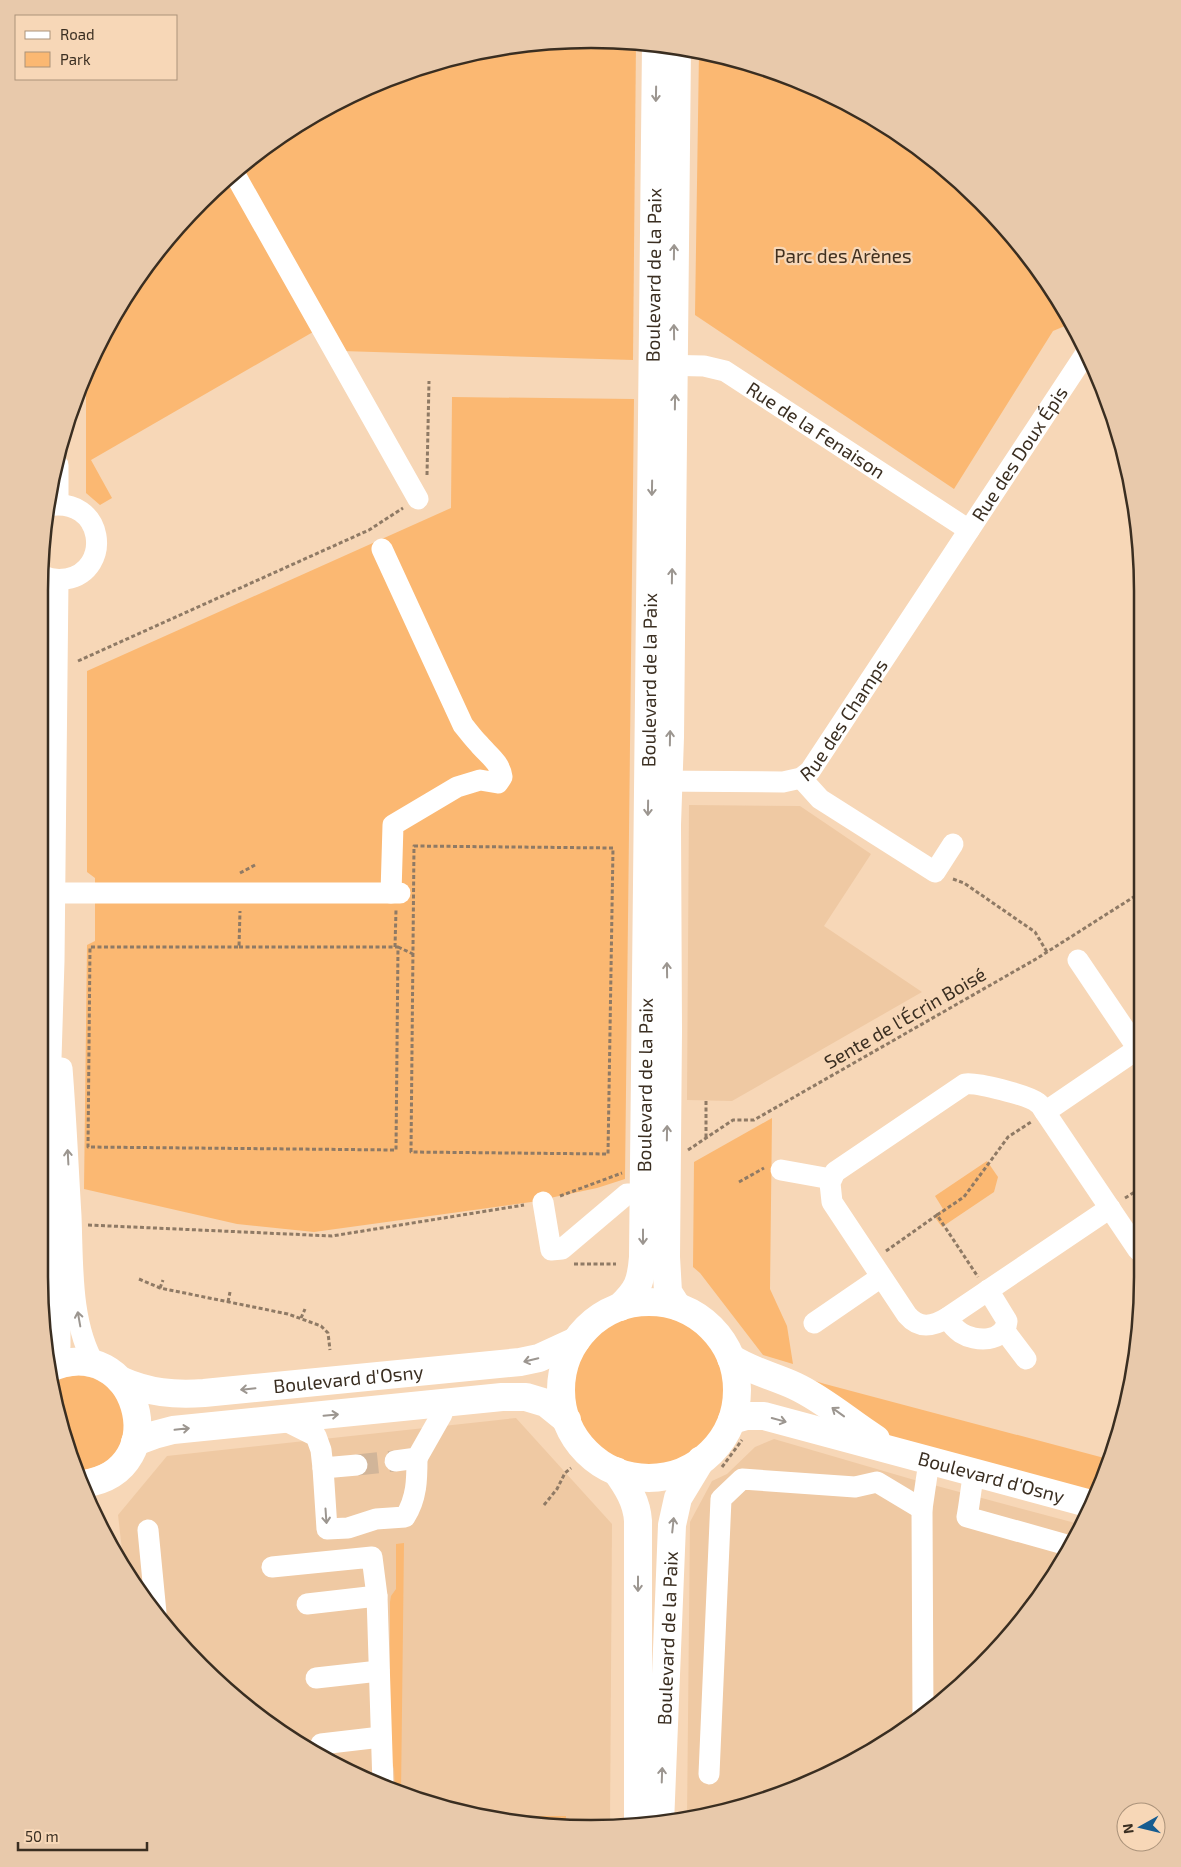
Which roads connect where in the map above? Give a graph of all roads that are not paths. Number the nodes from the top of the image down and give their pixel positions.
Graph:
1 (656, 52) edge
2 (677, 55) edge
3 (237, 178) edge
4 (1082, 360) edge
5 (664, 365) junction
6 (418, 499) dead end
7 (55, 505) edge
8 (969, 530) junction
9 (382, 549) dead end
10 (51, 578) edge
11 (801, 778) junction
12 (659, 781) junction
13 (953, 844) dead end
14 (55, 893) junction
15 (1078, 960) dead end
16 (1134, 1042) edge
17 (1134, 1051) edge
18 (1045, 1112) junction
19 (53, 1124) edge
20 (781, 1170) road end
21 (831, 1179) junction
22 (643, 1194) junction
23 (543, 1202) road end
24 (1110, 1208) junction
25 (1134, 1244) edge
26 (876, 1269) junction
27 (988, 1290) junction
28 (677, 1306) junction
29 (620, 1307) junction
30 (947, 1318) junction
31 (814, 1323) dead end
32 (1004, 1330) junction
33 (576, 1341) junction
34 (731, 1358) junction
35 (1026, 1359) dead end
36 (54, 1361) edge
37 (95, 1365) junction
38 (55, 1366) edge
39 (120, 1380) junction
40 (443, 1404) junction
41 (282, 1419) junction
42 (567, 1420) junction
43 (732, 1420) junction
44 (135, 1442) junction
45 (892, 1450) junction
46 (417, 1458) junction
47 (701, 1460) junction
48 (930, 1460) junction
49 (395, 1461) tunnel mouth
50 (357, 1466) tunnel mouth
51 (323, 1468) junction
52 (616, 1471) junction
53 (974, 1472) junction
54 (91, 1488) edge
55 (1084, 1502) edge
56 (922, 1509) junction
57 (148, 1530) dead end
58 (1063, 1544) edge
59 (272, 1567) dead end
60 (377, 1596) junction
61 (155, 1600) edge
62 (307, 1604) dead end
63 (379, 1670) junction
64 (316, 1678) dead end
65 (923, 1705) edge
66 (381, 1737) junction
67 (321, 1744) dead end
68 (709, 1774) dead end
69 (382, 1778) edge
70 (660, 1815) edge
71 (638, 1817) edge

1 -> 5 main road, Boulevard de la Paix
5 -> 2 main road, Boulevard de la Paix
3 - 6 street
4 - 8 street, Rue des Doux Épis
5 - 8 street, Rue de la Fenaison
5 - 12 main road, Boulevard de la Paix
7 - 10 street
8 - 11 street, Rue des Champs
9 - 14 street
10 - 14 street
11 - 12 street, Rue des Champs
11 - 13 street
12 -> 22 main road, Boulevard de la Paix
28 -> 12 main road, Boulevard de la Paix
14 - 19 street
15 - 16 street
17 - 18 street
18 - 21 street
18 - 24 street
19 - 36 street
37 -> 19 street
20 - 21 street
21 - 26 street
22 - 23 street
22 -> 29 main road, Boulevard de la Paix
24 - 25 street
24 - 27 street
26 - 30 street
26 - 31 street
27 - 30 street
27 - 32 street
28 - 29 main road
28 - 34 main road
29 - 33 main road
30 - 32 street
32 - 35 street
33 -> 39 main road, Boulevard d'Osny
33 - 42 main road
34 - 43 main road
45 -> 34 main road, Boulevard d'Osny
37 - 38 main road
37 - 39 main road
39 - 44 main road
41 -> 40 main road, Boulevard d'Osny
40 - 42 main road, Boulevard d'Osny
40 - 46 street
44 -> 41 main road, Boulevard d'Osny
41 - 51 street
42 - 52 main road
43 -> 45 main road, Boulevard d'Osny
43 - 47 main road
44 - 54 main road
45 - 48 main road, Boulevard d'Osny
46 - 49 street
51 -> 46 street
47 - 52 main road
70 -> 47 main road, Boulevard de la Paix
48 - 53 main road, Boulevard d'Osny
48 - 56 street
50 - 51 street
52 -> 71 main road, Boulevard de la Paix
53 - 55 main road, Boulevard d'Osny
53 - 58 street
56 - 65 street
56 - 68 street
57 - 61 street
59 - 60 street
60 - 62 street
60 - 63 street
63 - 64 street
63 - 66 street
66 - 67 street
66 - 69 street

